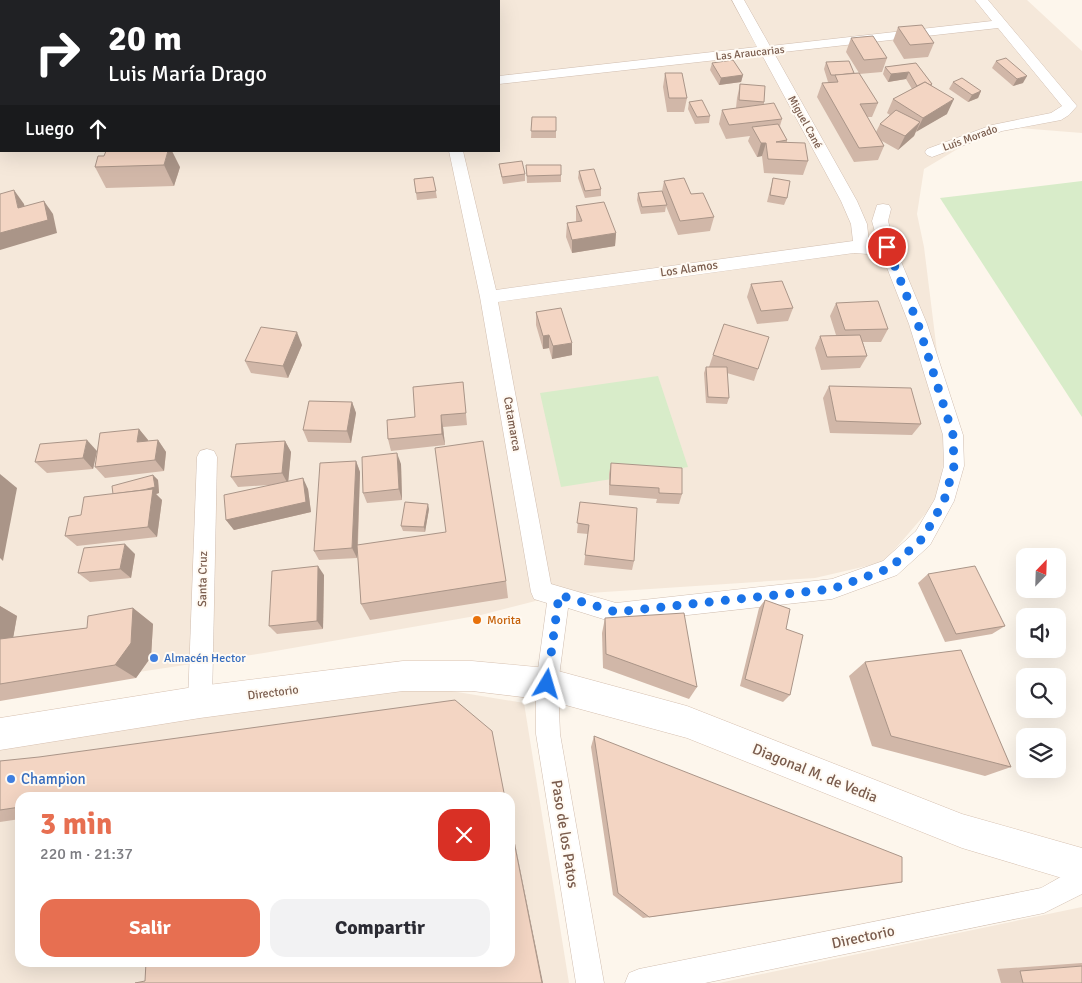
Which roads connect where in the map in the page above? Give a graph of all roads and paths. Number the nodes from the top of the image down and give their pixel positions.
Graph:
1 (738, 0) edge
2 (981, 0) edge
3 (1001, 24) junction
4 (765, 51) junction
5 (500, 80) edge
6 (456, 152) edge
7 (932, 152) dead end
8 (883, 209) dead end
9 (862, 248) junction
10 (888, 250) junction
11 (489, 297) junction
12 (206, 457) dead end
13 (559, 595) junction
14 (547, 684) junction
15 (200, 702) junction
16 (0, 734) edge
17 (1082, 866) edge
18 (1082, 878) edge
19 (590, 983) edge
20 (639, 983) edge

1 - 4 street, Miguel Cané
2 - 3 street
3 - 4 street, Las Araucarias
3 - 7 street, Luís Morado
4 - 5 street, Las Araucarias
4 - 9 street, Miguel Cané
6 - 11 street, Catamarca
8 - 10 street
9 - 10 street, Los Alamos
9 - 11 street, Los Alamos
10 - 13 street
11 - 13 street, Catamarca
12 - 15 street, Santa Cruz
13 - 14 street
14 - 15 main road, Directorio
14 - 17 main road, Diagonal M. de Vedia
14 - 19 street, Paso de los Patos
15 - 16 main road, Directorio
18 - 20 street, Directorio

